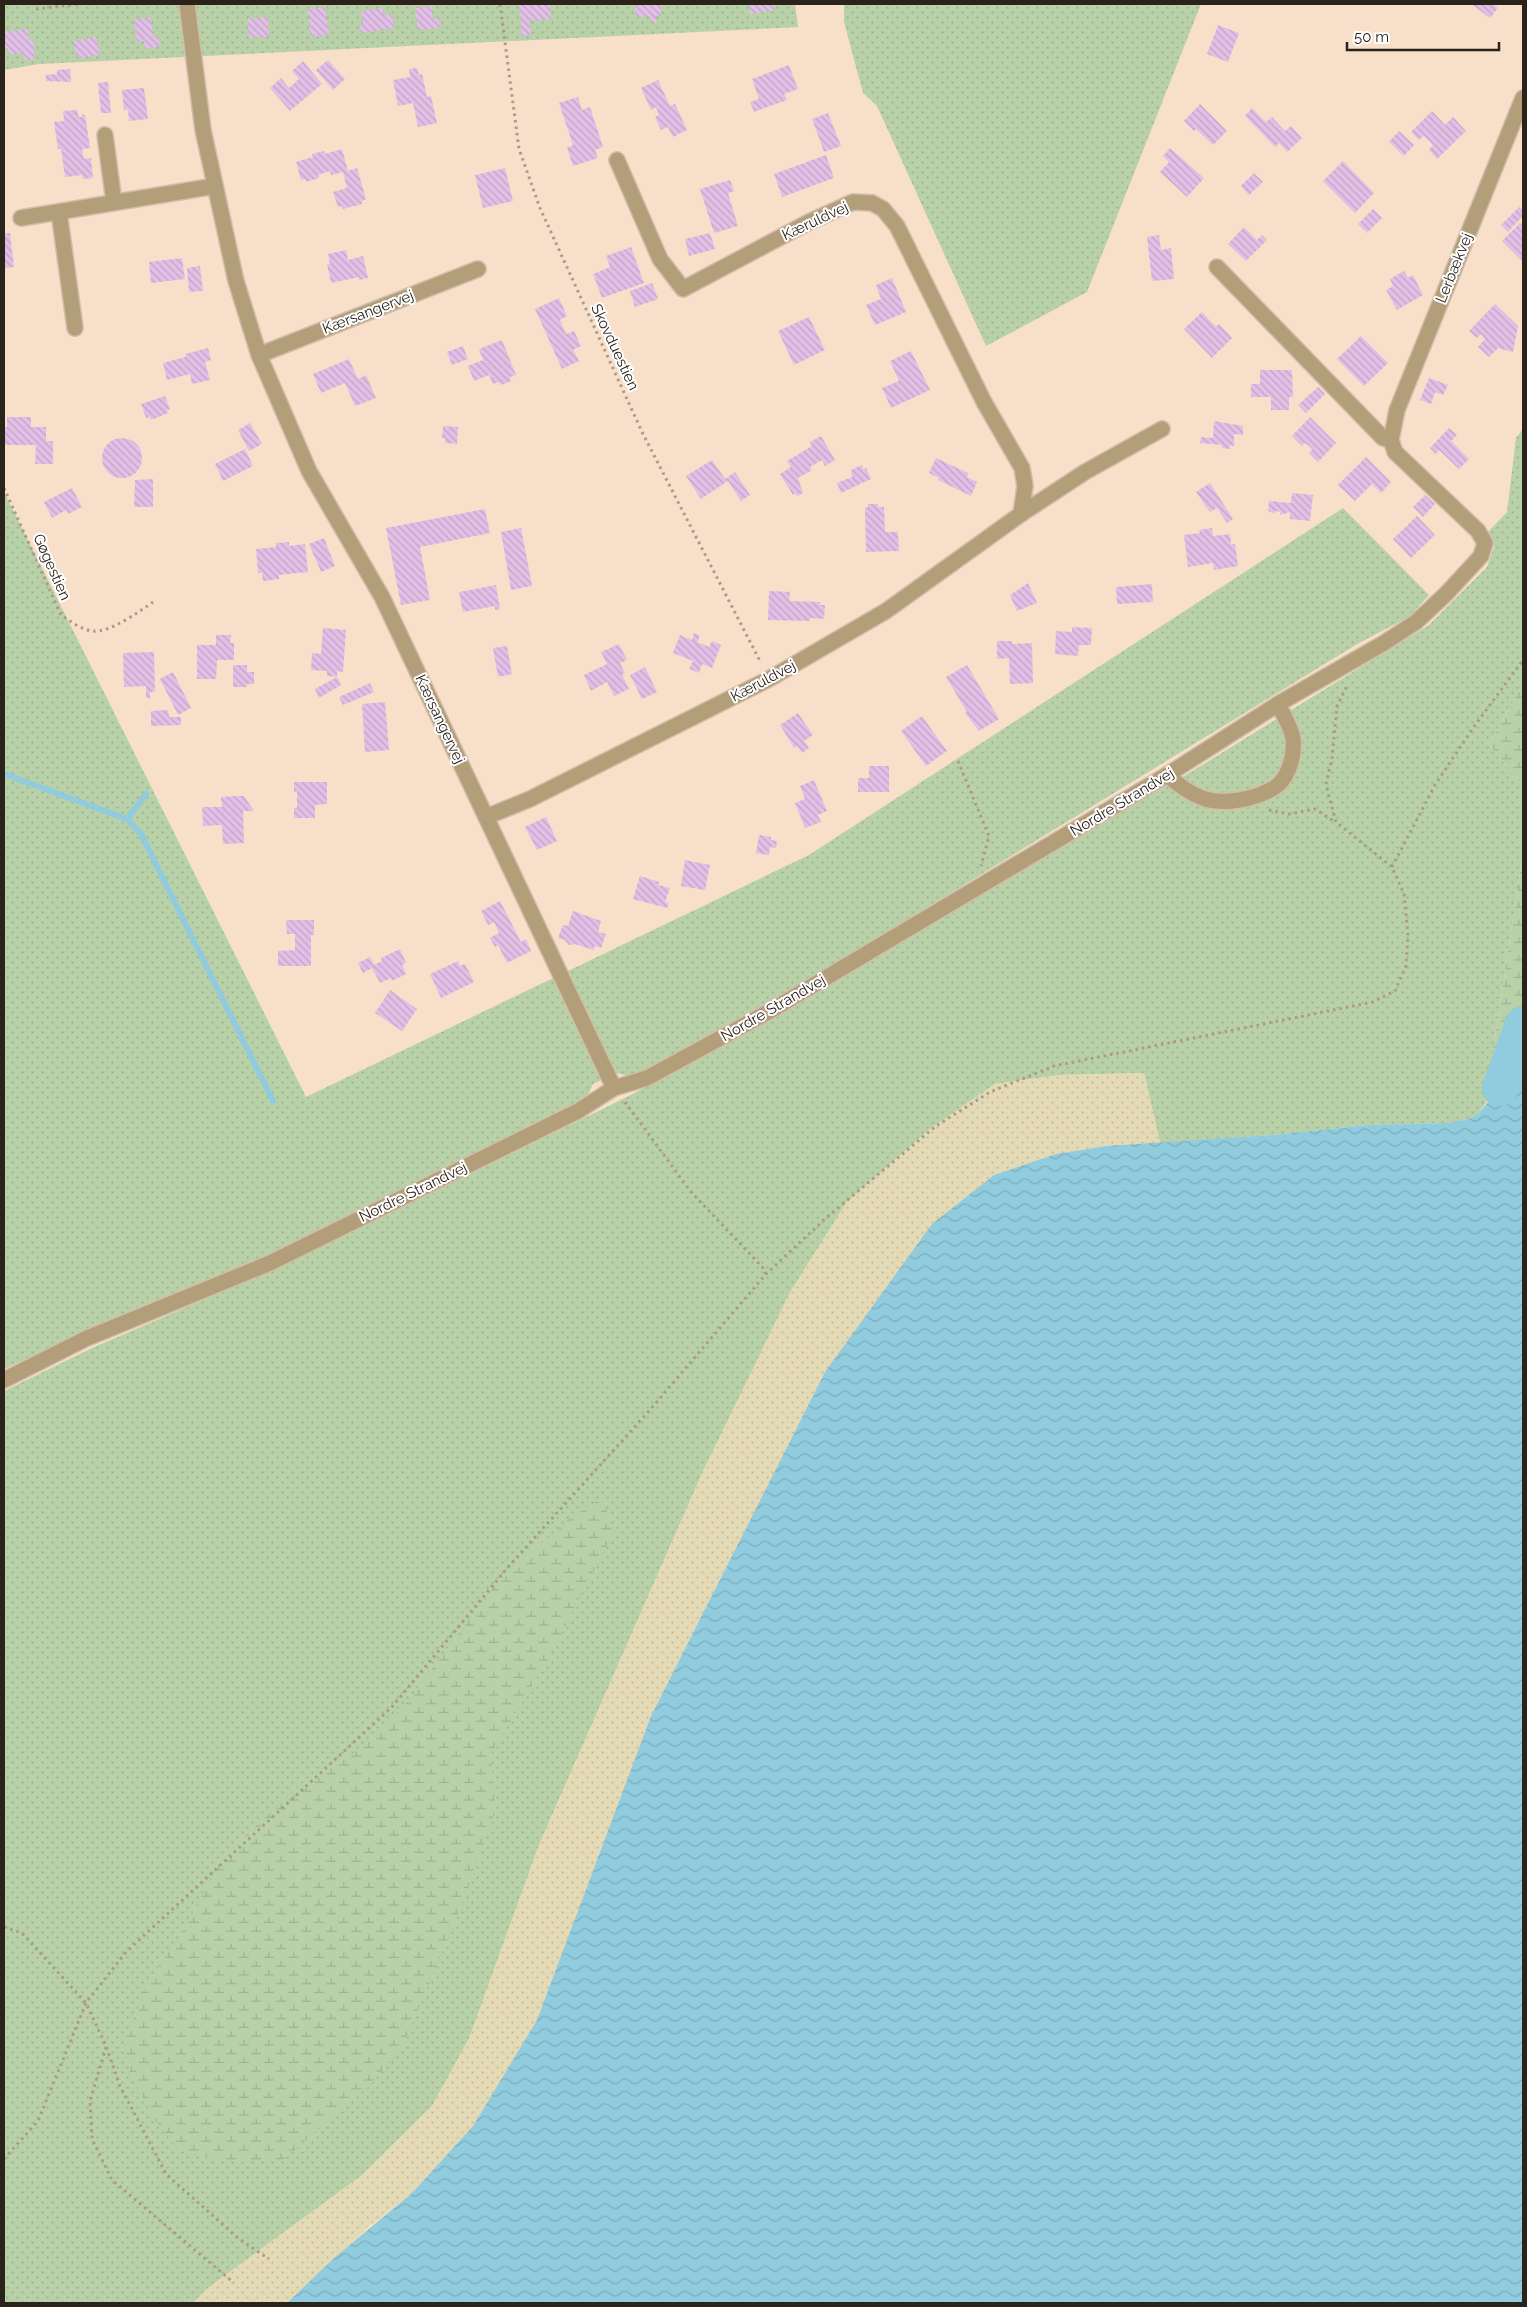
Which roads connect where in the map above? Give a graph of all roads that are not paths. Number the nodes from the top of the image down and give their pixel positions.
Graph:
1 (187, 4) edge
2 (1523, 98) edge
3 (105, 135) dead end
4 (617, 160) dead end
5 (215, 186) junction
6 (114, 202) junction
7 (59, 212) junction
8 (21, 218) dead end
9 (1217, 267) dead end
10 (478, 269) dead end
11 (75, 328) dead end
12 (259, 355) junction
13 (1162, 429) dead end
14 (1391, 440) junction
15 (1021, 514) junction
16 (1278, 704) junction
17 (1167, 775) junction
18 (486, 817) junction
19 (614, 1088) junction
20 (4, 1380) edge

1 - 5 street, Kærsangervej
2 - 14 street, Lerbækvej
3 - 6 street
4 - 15 street, Kæruldvej
5 - 6 street
5 - 12 street, Kærsangervej
6 - 7 street
7 - 8 street
7 - 11 street
9 - 14 street
10 - 12 street, Kærsangervej
12 - 18 street, Kærsangervej
13 - 15 street, Kæruldvej
14 - 16 street, Nordre Strandvej
15 - 18 street, Kæruldvej
16 - 17 street, Nordre Strandvej
16 - 17 street
17 - 19 street, Nordre Strandvej
18 - 19 street, Kærsangervej
19 - 20 street, Nordre Strandvej

